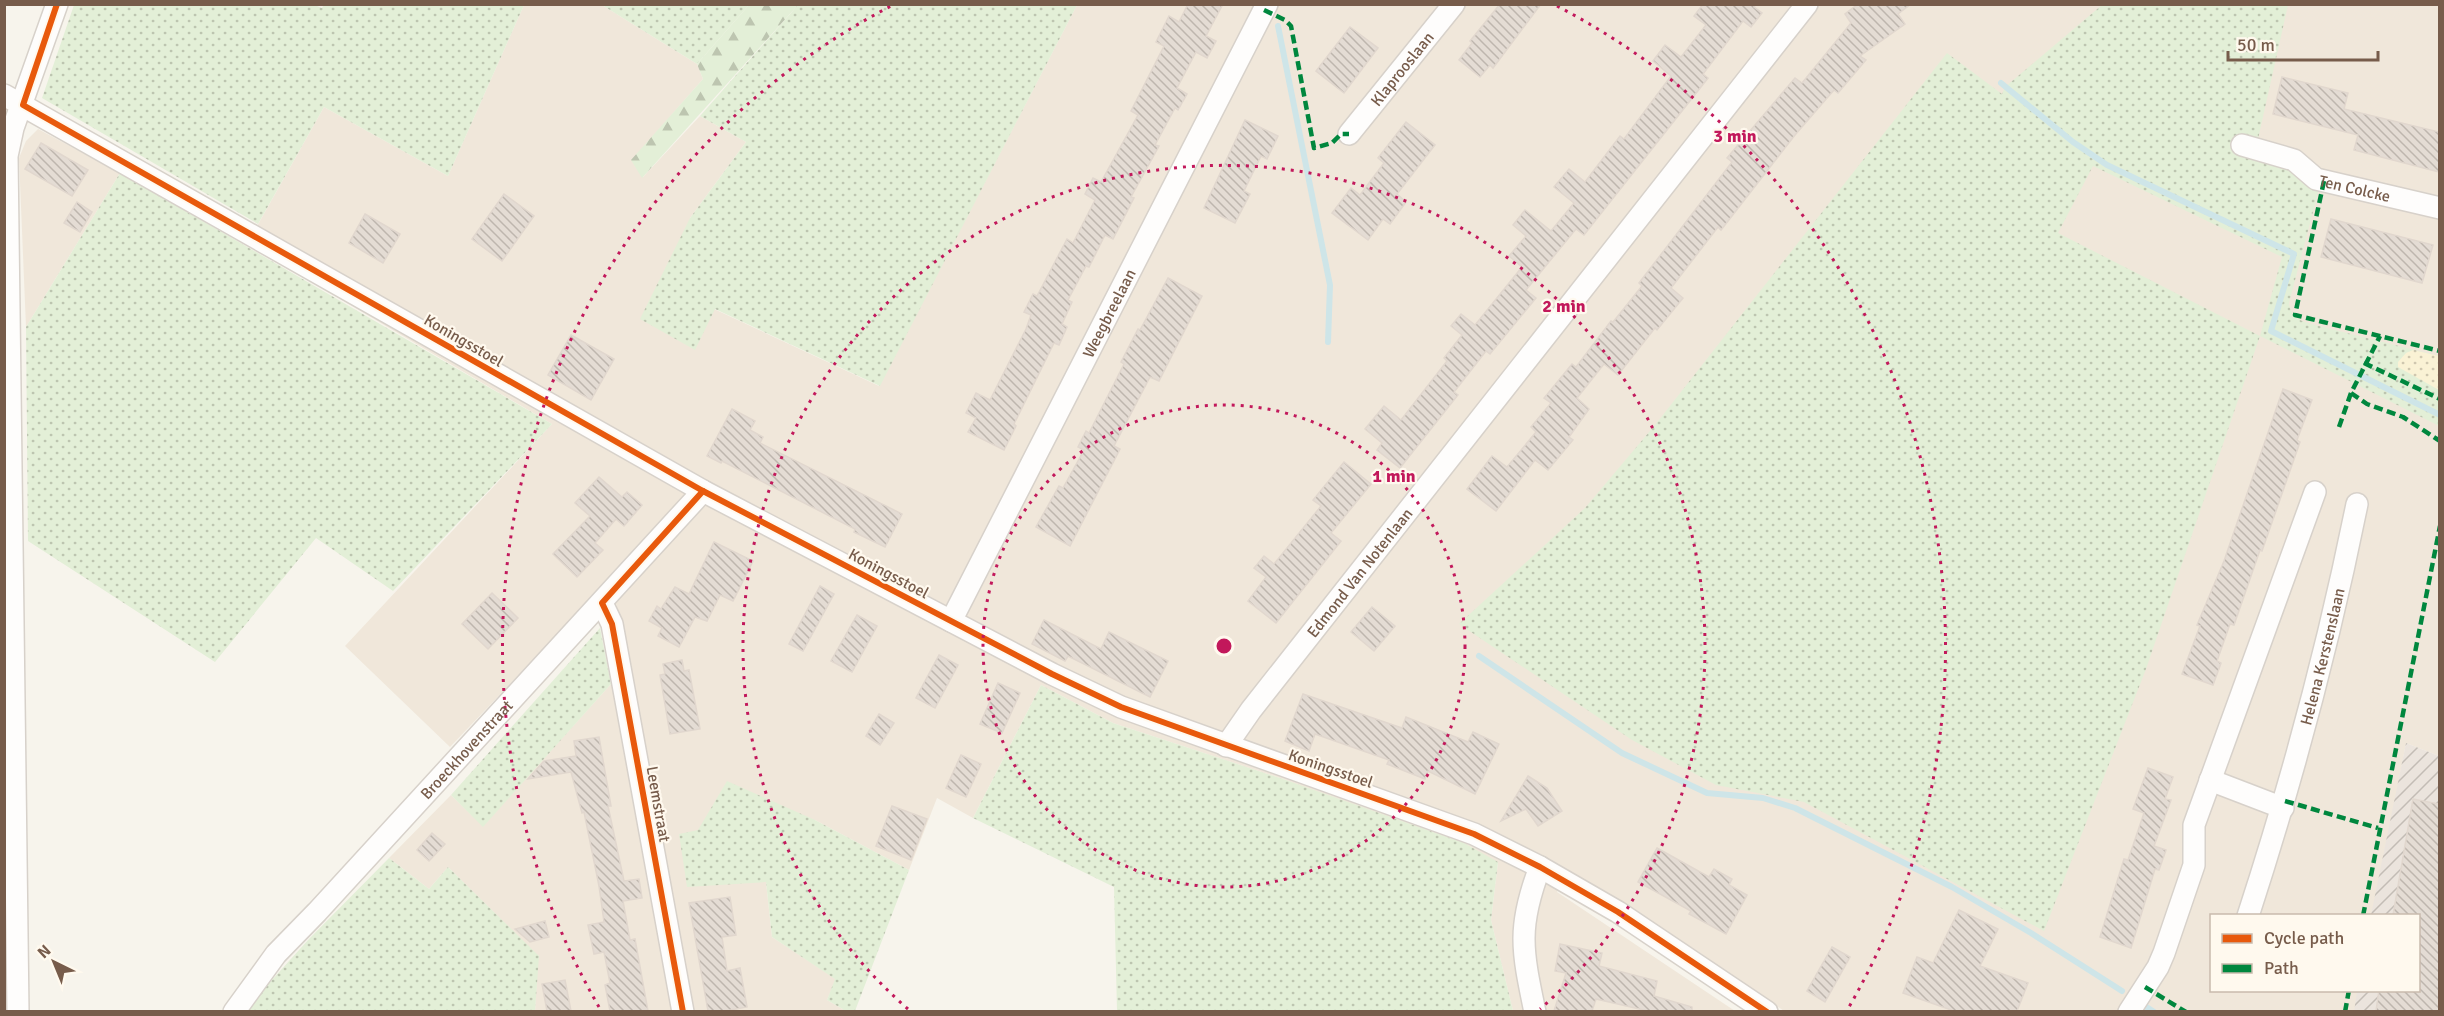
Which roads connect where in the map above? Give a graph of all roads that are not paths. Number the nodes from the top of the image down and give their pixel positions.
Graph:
1 (57, 4) edge
2 (1267, 4) edge
3 (1454, 4) edge
4 (1807, 4) edge
5 (14, 100) edge
6 (1349, 134) dead end
7 (2242, 144) dead end
8 (2439, 208) edge
9 (703, 491) junction
10 (2315, 492) dead end
11 (2357, 504) dead end
12 (602, 603) junction
13 (951, 621) junction
14 (1226, 746) junction
15 (2210, 780) junction
16 (2283, 808) junction
17 (1540, 867) junction
18 (2248, 914) edge
19 (18, 1011) edge
20 (234, 1011) edge
21 (683, 1011) edge
22 (1535, 1011) edge
23 (1767, 1011) edge
24 (2129, 1011) edge

1 - 5 street
2 - 13 street, Weegbreelaan
3 - 6 street, Klaprooslaan
4 - 14 street, Edmond Van Notenlaan
5 - 9 street, Koningsstoel
5 - 19 street
7 - 8 street, Ten Colcke
9 - 12 street, Broeckhovenstraat
9 - 13 street, Koningsstoel
10 - 15 street
11 - 16 street, Helena Kerstenslaan
12 - 20 street, Broeckhovenstraat
12 - 21 street, Leemstraat
13 - 14 street, Koningsstoel
14 - 17 street, Koningsstoel
15 - 16 street
15 - 24 street
16 - 18 street, Helena Kerstenslaan
17 - 22 street
17 - 23 street, Koningsstoel

